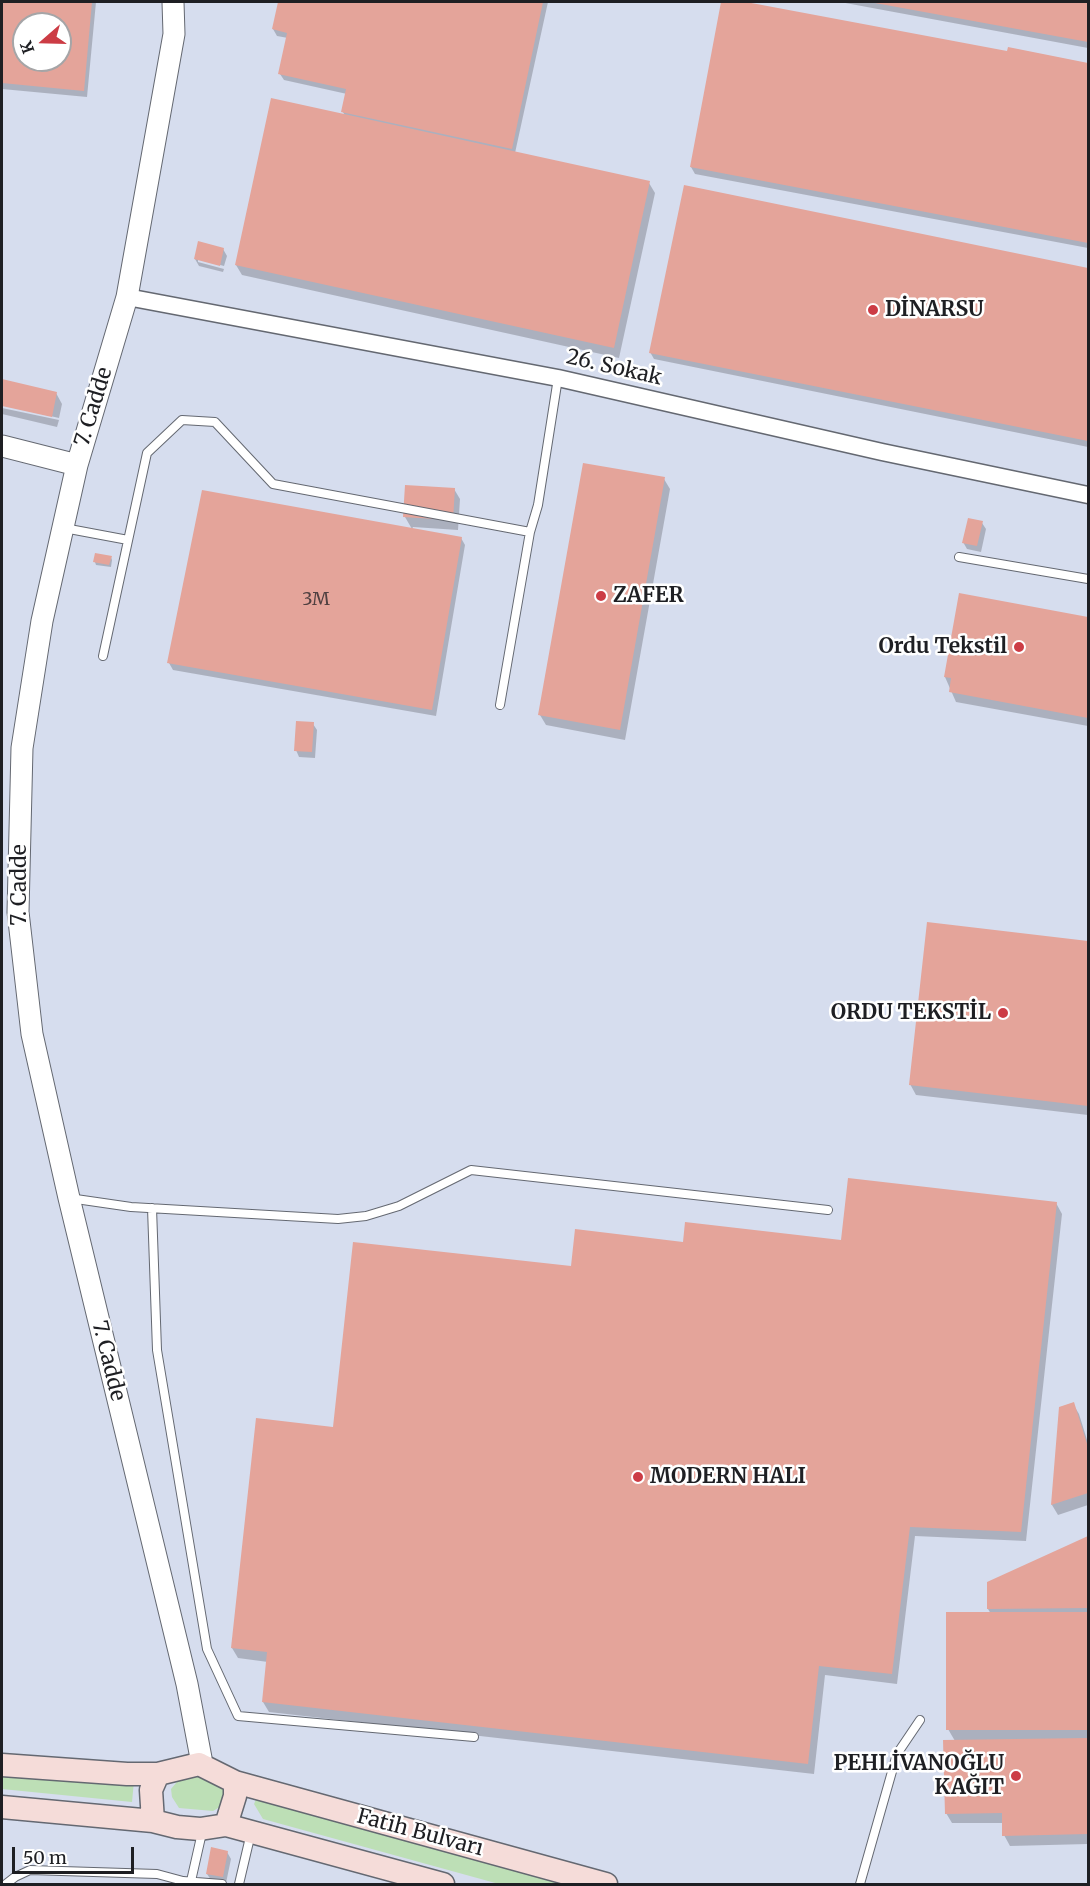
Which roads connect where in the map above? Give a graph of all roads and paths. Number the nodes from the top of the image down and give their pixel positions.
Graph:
1 (173, 2) edge
2 (127, 297) junction
3 (558, 378) junction
4 (2, 446) edge
5 (77, 465) junction
6 (1089, 495) edge
7 (62, 528) junction
8 (530, 532) junction
9 (128, 540) junction
10 (959, 557) dead end
11 (1089, 579) edge
12 (103, 656) dead end
13 (500, 705) dead end
14 (69, 1198) junction
15 (152, 1208) junction
16 (828, 1209) dead end
17 (920, 1720) dead end
18 (474, 1737) dead end
19 (199, 1764) junction
20 (2, 1767) edge
21 (158, 1774) junction
22 (235, 1782) junction
23 (2, 1807) edge
24 (153, 1821) junction
25 (226, 1825) junction
26 (200, 1829) junction
27 (252, 1832) junction
28 (185, 1882) edge
29 (6, 1884) edge
30 (222, 1884) edge
31 (239, 1884) edge
32 (443, 1884) edge
33 (606, 1884) edge
34 (860, 1884) edge

1 - 2 street, 7. Cadde
2 - 3 street, 26. Sokak
2 - 5 street, 7. Cadde
3 - 6 street, 26. Sokak
3 - 8 lane
4 - 5 street
5 - 7 street, 7. Cadde
7 - 9 lane
7 - 14 street, 7. Cadde
8 - 9 lane
8 - 13 lane
9 - 12 lane
10 - 11 lane
14 - 15 lane
14 - 19 street, 7. Cadde
15 - 16 lane
15 - 18 lane
17 - 34 lane
19 - 21 main road
19 - 22 main road, Fatih Bulvarı
20 - 21 main road
21 - 24 main road
22 - 25 main road
22 - 33 main road, Fatih Bulvarı
23 - 24 main road, Fatih Bulvarı
24 - 26 main road, Fatih Bulvarı
25 - 26 main road, Fatih Bulvarı
25 - 27 main road, Fatih Bulvarı
26 - 28 lane
27 - 31 lane
27 - 32 main road, Fatih Bulvarı
28 - 29 lane
28 - 30 lane

